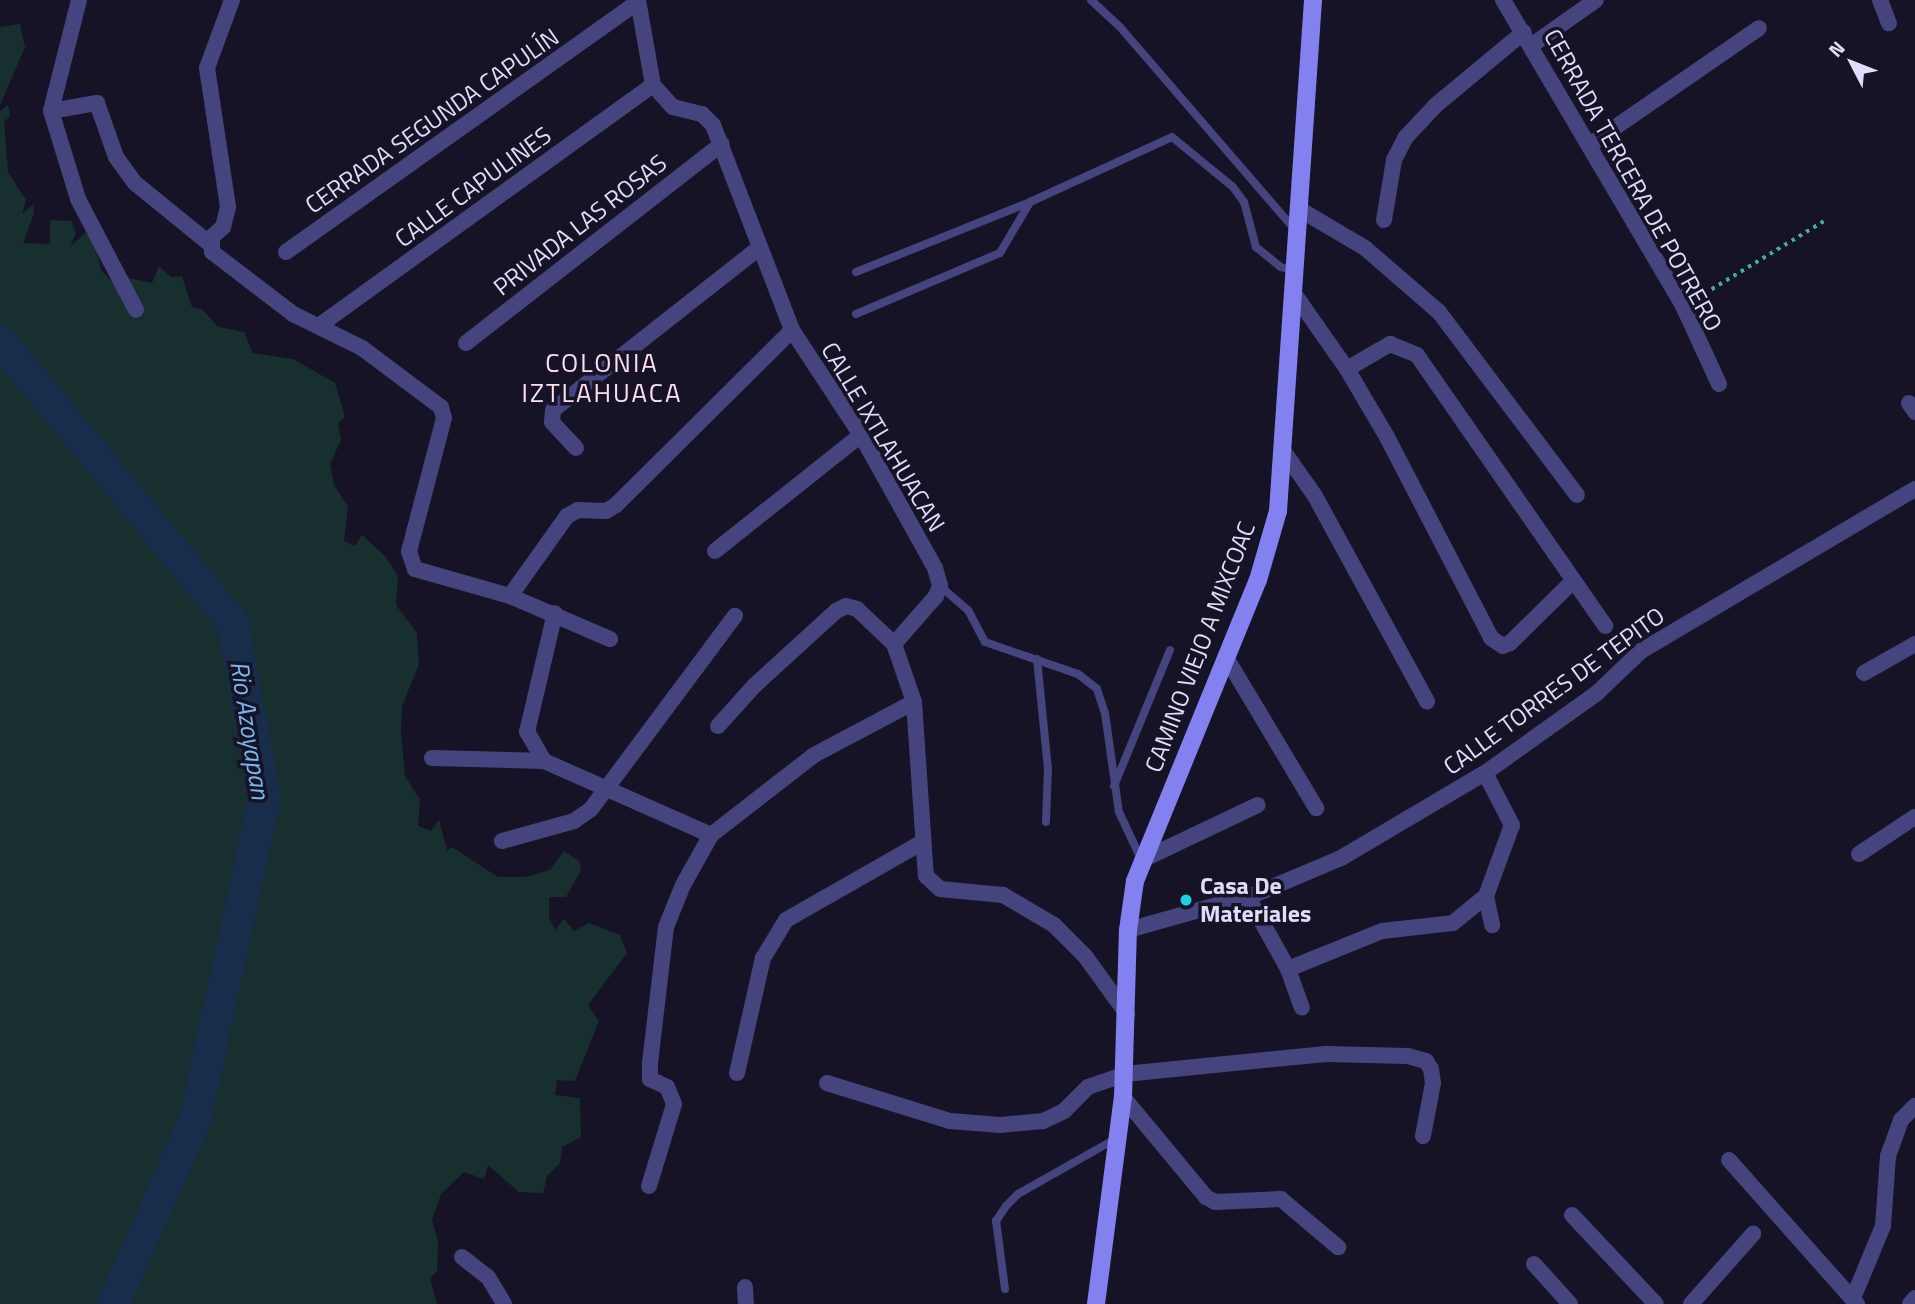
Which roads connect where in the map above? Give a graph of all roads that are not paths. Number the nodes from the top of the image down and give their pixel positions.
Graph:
1 (79, 0) edge
2 (232, 0) edge
3 (1091, 0) edge
4 (1313, 0) edge
5 (1503, 0) edge
6 (1596, 0) edge
7 (1880, 0) edge
8 (638, 1) edge
9 (1889, 23) dead end
10 (1759, 28) dead end
11 (1528, 39) junction
12 (653, 85) junction
13 (51, 111) junction
14 (722, 144) junction
15 (1591, 144) junction
16 (1030, 202) junction
17 (1299, 209) junction
18 (1384, 220) dead end
19 (1297, 233) junction
20 (210, 244) junction
21 (760, 247) junction
22 (286, 252) dead end
23 (1295, 271) junction
24 (856, 272) dead end
25 (1293, 292) junction
26 (136, 310) dead end
27 (856, 314) dead end
28 (320, 325) junction
29 (792, 330) junction
30 (466, 342) dead end
31 (1347, 369) junction
32 (1719, 384) dead end
33 (860, 435) junction
34 (576, 448) dead end
35 (1282, 450) junction
36 (1915, 489) edge
37 (1577, 495) dead end
38 (715, 551) dead end
39 (1573, 581) junction
40 (940, 586) junction
41 (510, 596) junction
42 (555, 613) junction
43 (735, 616) dead end
44 (1605, 626) dead end
45 (610, 639) dead end
46 (894, 644) junction
47 (1915, 644) edge
48 (1170, 650) dead end
49 (1037, 659) junction
50 (1227, 659) junction
51 (1864, 673) dead end
52 (1427, 701) dead end
53 (914, 702) junction
54 (718, 726) dead end
55 (432, 758) dead end
56 (544, 761) junction
57 (1485, 773) junction
58 (1113, 788) junction
59 (604, 790) junction
60 (1258, 805) dead end
61 (1316, 808) dead end
62 (1915, 817) edge
63 (1046, 822) dead end
64 (711, 835) junction
65 (502, 841) dead end
66 (921, 843) junction
67 (1859, 854) dead end
68 (1142, 860) junction
69 (1486, 896) junction
70 (1248, 897) junction
71 (1492, 925) dead end
72 (1128, 930) junction
73 (1288, 969) junction
74 (1302, 1008) dead end
75 (1126, 1014) junction
76 (737, 1073) dead end
77 (1125, 1074) junction
78 (827, 1083) dead end
79 (1123, 1097) junction
80 (1915, 1106) edge
81 (1423, 1136) dead end
82 (1119, 1137) junction
83 (1729, 1160) dead end
84 (649, 1186) dead end
85 (1572, 1215) dead end
86 (1754, 1234) dead end
87 (1338, 1247) dead end
88 (462, 1257) dead end
89 (1534, 1264) dead end
90 (745, 1287) dead end
91 (1005, 1289) dead end
92 (1915, 1298) edge
93 (1856, 1300) edge
94 (504, 1304) edge
95 (746, 1304) edge
96 (1096, 1304) edge
97 (1570, 1304) edge
98 (1656, 1304) edge
99 (1691, 1304) edge
100 (1910, 1304) edge

1 - 13 street
2 - 20 street
3 - 19 lane
4 - 17 main road, CAMINO VIEJO A MIXCOAC
5 - 11 street, CERRADA TERCERA DE POTRERO
6 - 11 street
7 - 9 street
8 - 12 street
8 - 22 street, CERRADA SEGUNDA CAPULÍN
10 - 15 street
11 - 15 street, CERRADA TERCERA DE POTRERO
11 - 18 street
12 - 14 street, CALLE IXTLAHUACAN
12 - 28 street, CALLE CAPULINES
13 - 20 street
13 - 26 street
14 - 21 street, CALLE IXTLAHUACAN
14 - 30 street, PRIVADA LAS ROSAS
15 - 32 street, CERRADA TERCERA DE POTRERO
16 - 23 lane
16 - 24 lane
16 - 27 lane
17 - 19 main road, CAMINO VIEJO A MIXCOAC
17 - 37 street
19 - 23 main road, CAMINO VIEJO A MIXCOAC
20 - 28 street
21 - 29 street, CALLE IXTLAHUACAN
21 - 34 street
23 - 25 main road, CAMINO VIEJO A MIXCOAC
25 - 31 street
25 - 35 main road, CAMINO VIEJO A MIXCOAC
28 - 41 street
29 - 33 street, CALLE IXTLAHUACAN
29 - 41 street
31 - 39 street
31 - 39 street
33 - 38 street
33 - 40 street, CALLE IXTLAHUACAN
35 - 50 main road, CAMINO VIEJO A MIXCOAC
35 - 52 street
36 - 57 street, CALLE TORRES DE TEPITO
39 - 44 street
40 - 46 street
40 - 49 lane
41 - 42 street
42 - 45 street
42 - 56 street
43 - 59 street
46 - 53 street
46 - 54 street
47 - 51 street
48 - 58 lane
49 - 58 lane
49 - 63 lane
50 - 61 street
50 - 68 main road, CAMINO VIEJO A MIXCOAC
53 - 64 street
53 - 66 street
55 - 56 street
56 - 59 street
57 - 69 street
57 - 70 street, CALLE TORRES DE TEPITO
58 - 68 lane
59 - 64 street
59 - 65 street
60 - 68 street
62 - 67 street
64 - 84 street
66 - 75 street
66 - 76 street
68 - 72 main road, CAMINO VIEJO A MIXCOAC
69 - 71 street
69 - 73 street
70 - 72 street, CALLE TORRES DE TEPITO
70 - 73 street
72 - 75 main road, CAMINO VIEJO A MIXCOAC
73 - 74 street
75 - 77 main road, CAMINO VIEJO A MIXCOAC
77 - 78 street
77 - 79 main road, CAMINO VIEJO A MIXCOAC
77 - 81 street
79 - 82 main road, CAMINO VIEJO A MIXCOAC
79 - 87 street
80 - 93 street
82 - 91 lane
82 - 96 main road, CAMINO VIEJO A MIXCOAC
83 - 93 street
85 - 98 street
86 - 99 street
88 - 94 street
89 - 97 street
90 - 95 street
92 - 100 street

